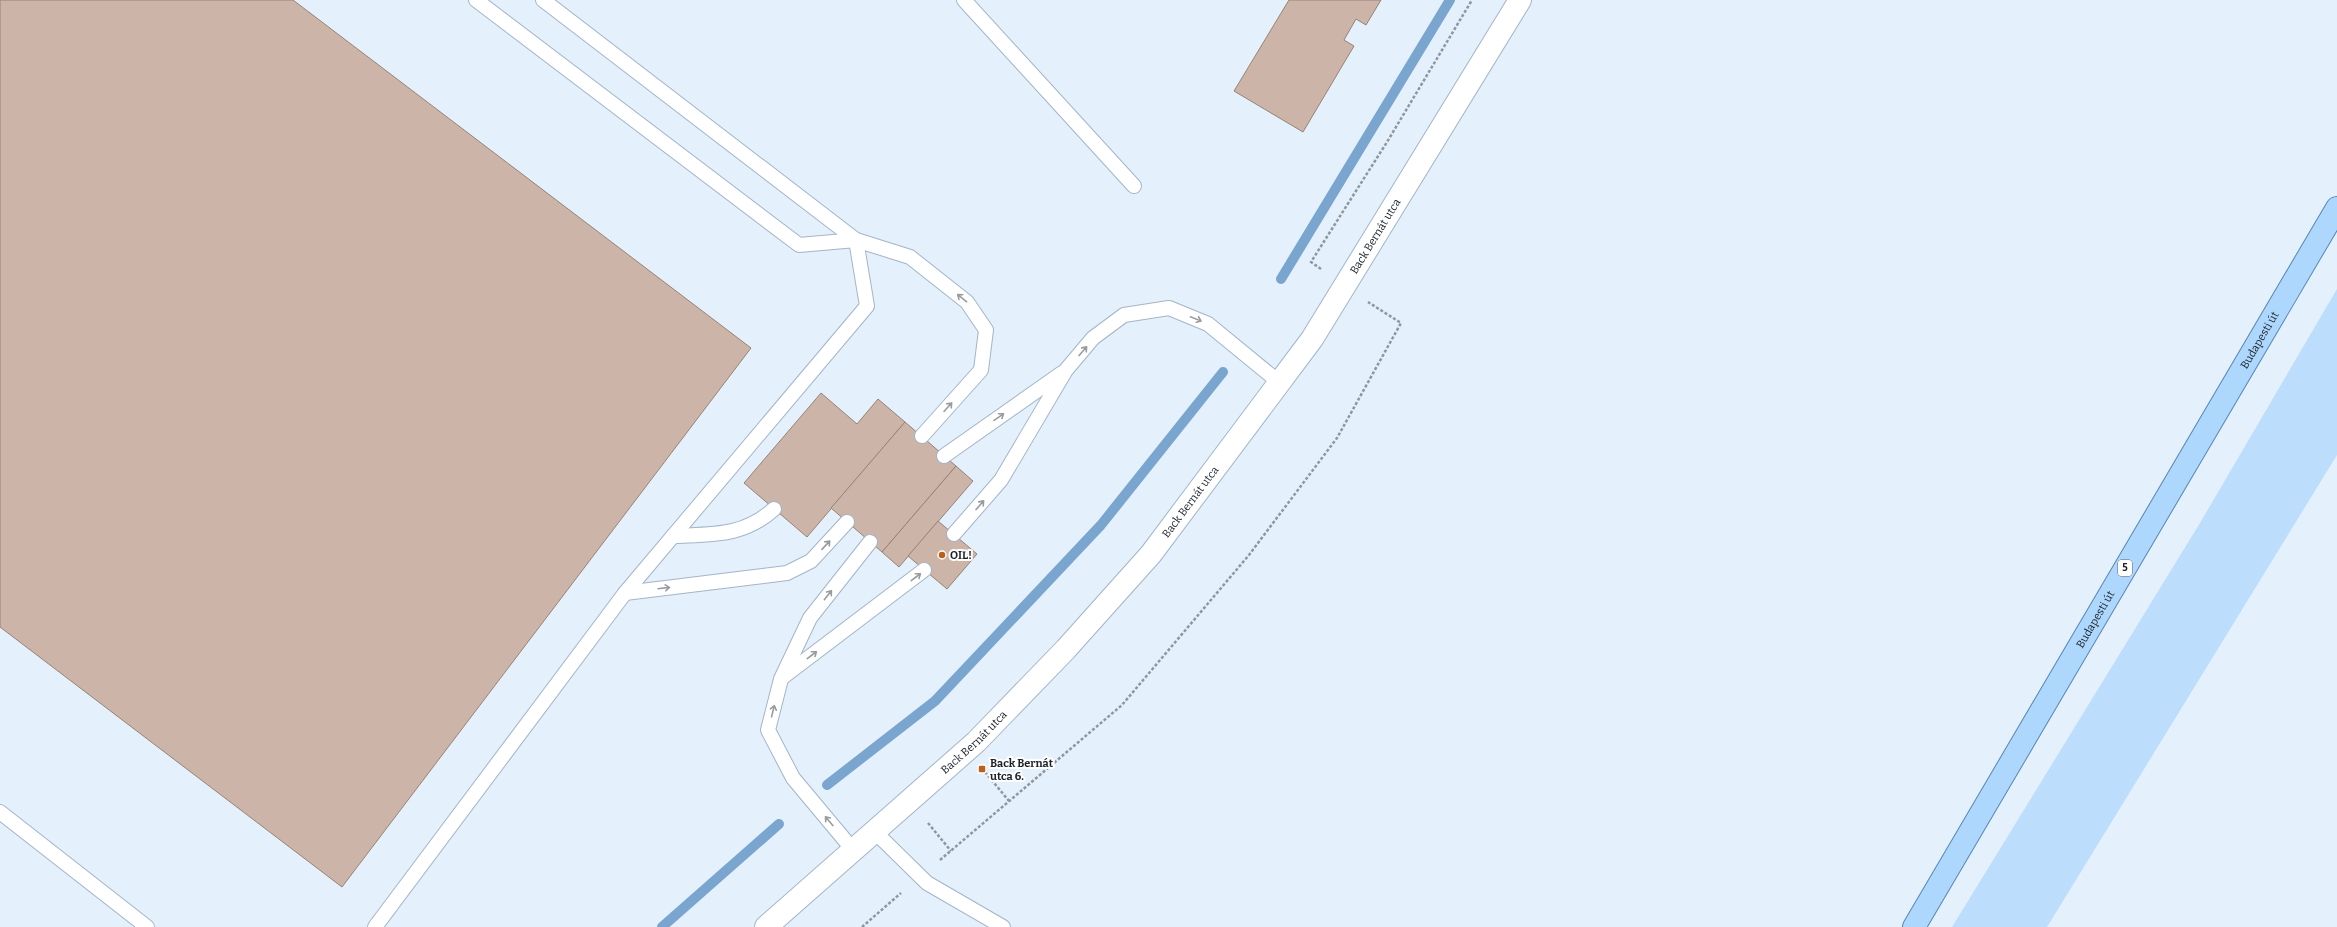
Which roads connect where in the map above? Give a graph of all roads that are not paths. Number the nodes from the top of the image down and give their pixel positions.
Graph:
1 (476, 0) edge
2 (543, 0) edge
3 (964, 0) edge
4 (1520, 0) edge
5 (1134, 186) dead end
6 (2337, 208) edge
7 (856, 240) junction
8 (1066, 370) junction
9 (1280, 383) junction
10 (922, 436) dead end
11 (944, 456) dead end
12 (774, 509) dead end
13 (847, 522) dead end
14 (954, 534) dead end
15 (673, 536) junction
16 (870, 542) dead end
17 (924, 570) dead end
18 (625, 593) junction
19 (781, 679) junction
20 (0, 812) edge
21 (875, 832) junction
22 (854, 851) junction
23 (147, 927) edge
24 (375, 927) edge
25 (766, 927) edge
26 (1003, 927) edge
27 (1914, 927) edge

1 - 7 lane
2 - 7 lane
3 - 5 lane
4 - 9 street, Back Bernát utca
6 - 27 main road, Budapesti út / 5
10 -> 7 lane
7 - 15 lane
8 -> 9 lane
11 -> 8 lane
14 -> 8 lane
9 - 21 street, Back Bernát utca
12 - 15 lane
18 -> 13 lane
15 - 18 lane
19 -> 16 lane
19 -> 17 lane
18 - 24 lane
22 -> 19 lane
20 - 23 lane
21 - 22 street, Back Bernát utca
21 - 26 lane
22 - 25 street, Back Bernát utca

